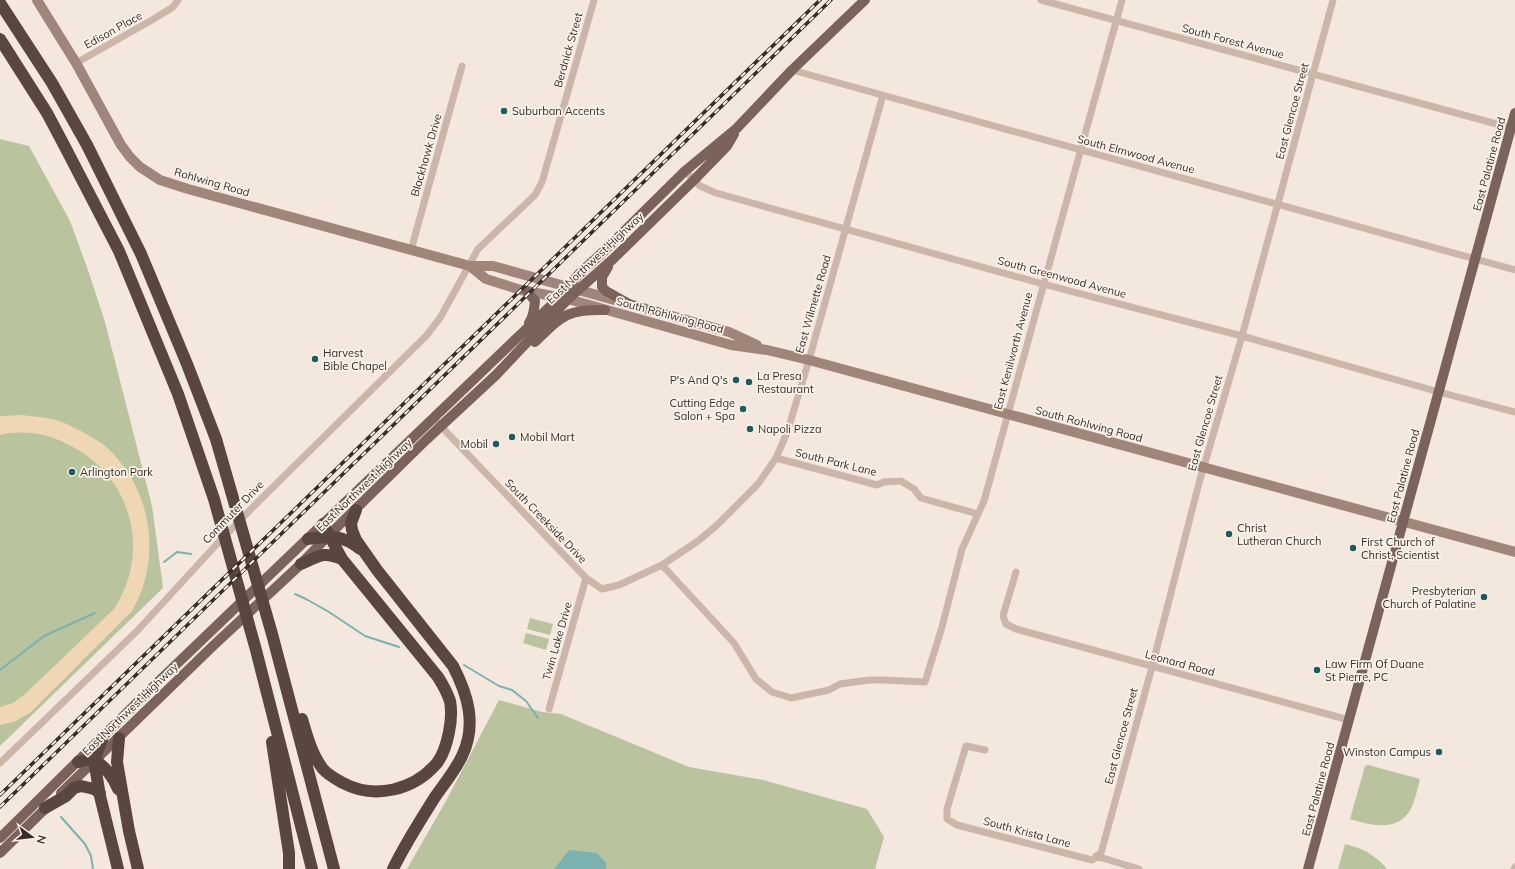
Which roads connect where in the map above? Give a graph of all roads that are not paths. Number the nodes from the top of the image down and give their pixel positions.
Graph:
1 (37, 0) edge
2 (178, 0) edge
3 (594, 0) edge
4 (865, 0) edge
5 (1041, 0) edge
6 (1122, 0) edge
7 (1333, 0) edge
8 (0, 3) edge
9 (1116, 20) junction
10 (0, 39) edge
11 (76, 63) junction
12 (462, 66) dead end
13 (792, 70) junction
14 (1313, 74) junction
15 (883, 95) junction
16 (1515, 113) edge
17 (737, 128) junction
18 (1513, 128) edge
19 (1080, 150) junction
20 (685, 172) junction
21 (694, 180) junction
22 (1278, 204) junction
23 (846, 229) junction
24 (411, 250) junction
25 (613, 259) junction
26 (1475, 259) junction
27 (470, 266) junction
28 (1515, 270) edge
29 (1043, 284) junction
30 (572, 289) junction
31 (526, 291) junction
32 (563, 298) junction
33 (631, 305) junction
34 (605, 310) junction
35 (520, 336) junction
36 (1242, 336) junction
37 (768, 350) junction
38 (809, 360) junction
39 (496, 375) junction
40 (1439, 392) junction
41 (1515, 412) edge
42 (1008, 414) junction
43 (433, 418) junction
44 (441, 426) junction
45 (776, 458) junction
46 (1204, 468) junction
47 (356, 510) junction
48 (978, 514) junction
49 (1403, 522) junction
50 (323, 524) junction
51 (328, 536) junction
52 (308, 540) junction
53 (364, 552) junction
54 (1515, 552) edge
55 (342, 559) junction
56 (301, 564) junction
57 (662, 565) junction
58 (1016, 572) dead end
59 (586, 578) junction
60 (277, 655) junction
61 (1152, 667) junction
62 (261, 676) junction
63 (549, 709) dead end
64 (1349, 720) junction
65 (119, 738) junction
66 (102, 739) junction
67 (985, 750) dead end
68 (94, 760) junction
69 (78, 762) junction
70 (0, 763) edge
71 (100, 793) junction
72 (45, 808) junction
73 (126, 815) junction
74 (0, 838) edge
75 (0, 853) edge
76 (1098, 855) junction
77 (118, 869) edge
78 (138, 869) edge
79 (289, 869) edge
80 (312, 869) edge
81 (334, 869) edge
82 (393, 869) edge
83 (1139, 869) edge
84 (1308, 869) edge

1 - 11 street, Rohlwing Road
2 - 11 street, Edison Place
3 - 27 street, Berdnick Street
4 - 13 main road, East Northwest Highway
5 - 9 street, South Forest Avenue
6 - 9 street, East Kenilworth Avenue
7 - 14 street, East Glencoe Street
8 - 60 highway
9 - 14 street, South Forest Avenue
9 - 19 street, East Kenilworth Avenue
10 - 62 highway
11 - 24 street, Rohlwing Road
12 - 24 street, Blackhawk Drive
13 - 15 street, South Elmwood Avenue
13 - 17 main road, East Northwest Highway
14 - 18 street, South Forest Avenue
14 - 22 street, East Glencoe Street
15 - 19 street, South Elmwood Avenue
15 - 23 street, East Wilmette Road
16 - 18 main road, East Palatine Road
17 - 20 main road, East Northwest Highway
17 - 21 main road, East Northwest Highway
18 - 26 main road, East Palatine Road
19 - 22 street, South Elmwood Avenue
19 - 29 street, East Kenilworth Avenue
20 - 21 street, South Greenwood Avenue
20 - 30 main road, East Northwest Highway
21 - 23 street, South Greenwood Avenue
21 - 25 main road, East Northwest Highway
22 - 26 street, South Elmwood Avenue
22 - 36 street, East Glencoe Street
23 - 29 street, South Greenwood Avenue
23 - 38 street, East Wilmette Road
24 - 27 street, Rohlwing Road
25 - 30 main road, East Northwest Highway
25 - 33 main road
26 - 28 street, South Elmwood Avenue
26 - 40 main road, East Palatine Road
27 - 30 street, Rohlwing Road
27 - 31 street, Rohlwing Road
27 - 70 street, Commuter Drive
29 - 36 street, South Greenwood Avenue
29 - 42 street, East Kenilworth Avenue
30 - 32 main road, East Northwest Highway
30 - 33 street, South Rohlwing Road
31 - 32 street, Rohlwing Road
31 - 35 main road
32 - 34 street, South Rohlwing Road
32 - 35 main road, East Northwest Highway
32 - 39 main road, East Northwest Highway
33 - 37 street, South Rohlwing Road
34 - 37 street, South Rohlwing Road
34 - 39 main road
35 - 43 main road, East Northwest Highway
36 - 40 street, South Greenwood Avenue
36 - 46 street, East Glencoe Street
37 - 38 street, South Rohlwing Road
38 - 42 street, South Rohlwing Road
38 - 45 street, East Wilmette Road
39 - 44 main road, East Northwest Highway
40 - 41 street, South Greenwood Avenue
40 - 49 main road, East Palatine Road
42 - 46 street, South Rohlwing Road
42 - 48 street, East Kenilworth Avenue
43 - 44 street, South Creekside Drive
43 - 50 main road, East Northwest Highway
44 - 47 main road, East Northwest Highway
44 - 59 street, South Creekside Drive
45 - 48 street, South Park Lane
45 - 57 street, East Wilmette Road
46 - 49 street, South Rohlwing Road
46 - 61 street, East Glencoe Street
47 - 51 main road, East Northwest Highway
47 - 53 highway
48 - 57 street, East Kenilworth Avenue
49 - 54 street, South Rohlwing Road
49 - 64 main road, East Palatine Road
50 - 51 highway
50 - 52 main road, East Northwest Highway
51 - 52 highway
51 - 53 highway
51 - 55 highway
51 - 56 main road, East Northwest Highway
52 - 66 main road, East Northwest Highway
53 - 82 highway
55 - 56 highway
55 - 60 highway
56 - 65 main road, East Northwest Highway
57 - 59 street, South Creekside Drive
58 - 61 street, Leonard Road
59 - 63 street, Twin Lake Drive
60 - 81 highway
61 - 64 street, Leonard Road
61 - 76 street, East Glencoe Street
62 - 79 highway
62 - 80 highway
64 - 84 main road, East Palatine Road
65 - 68 main road, East Northwest Highway
65 - 73 highway
66 - 68 highway
66 - 69 main road, East Northwest Highway
67 - 76 street, South Krista Lane
68 - 69 highway
68 - 71 highway
68 - 72 main road, East Northwest Highway
68 - 73 highway
69 - 74 main road, East Northwest Highway
71 - 72 highway
71 - 77 highway
72 - 75 main road, East Northwest Highway
73 - 78 highway
76 - 83 street

